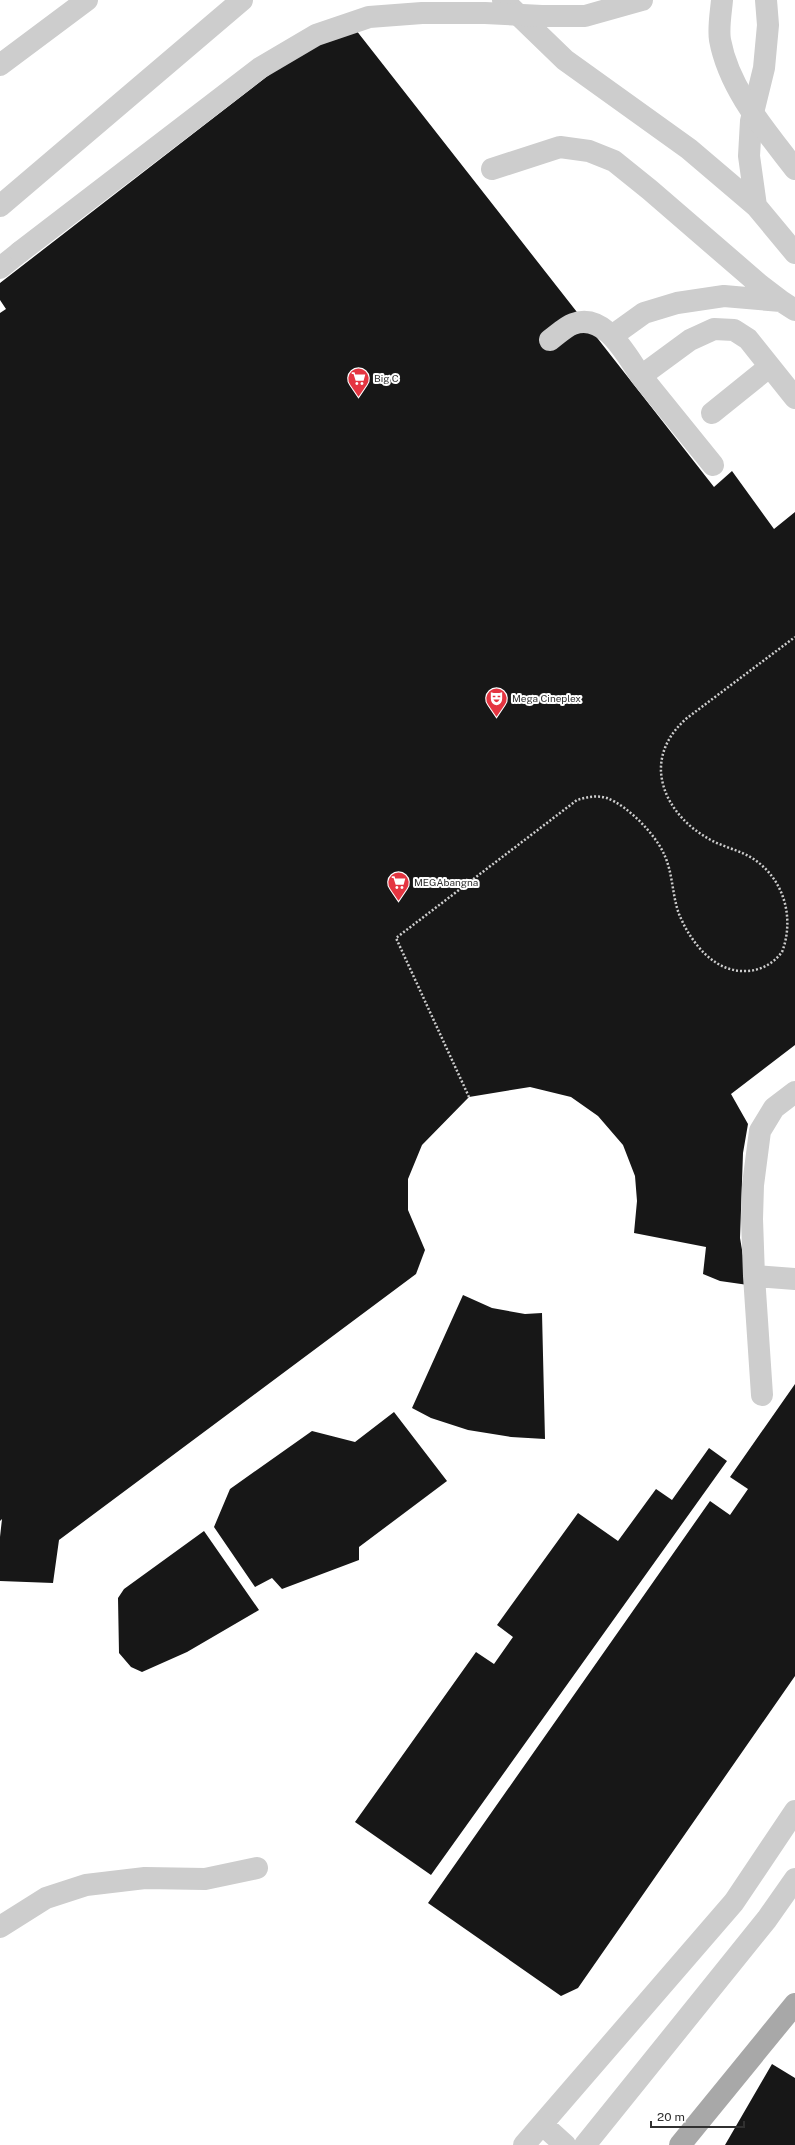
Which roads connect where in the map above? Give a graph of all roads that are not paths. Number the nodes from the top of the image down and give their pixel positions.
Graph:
1 (87, 0) edge
2 (242, 0) edge
3 (504, 0) edge
4 (642, 0) edge
5 (722, 0) edge
6 (766, 0) edge
7 (0, 65) edge
8 (492, 169) dead end
9 (795, 169) edge
10 (0, 206) edge
11 (756, 206) junction
12 (795, 253) edge
13 (0, 268) edge
14 (788, 305) edge
15 (612, 336) junction
16 (550, 340) dead end
17 (769, 367) junction
18 (641, 376) junction
19 (795, 398) edge
20 (712, 413) dead end
21 (713, 465) dead end
22 (795, 1092) edge
23 (754, 1276) junction
24 (795, 1279) edge
25 (762, 1395) dead end
26 (795, 1811) edge
27 (257, 1868) dead end
28 (795, 1879) edge
29 (0, 1927) edge
30 (795, 2004) edge
31 (543, 2125) junction
32 (524, 2145) edge
33 (565, 2145) edge
34 (585, 2145) edge
35 (680, 2145) edge

1 - 7 lane
2 - 10 lane
3 - 11 lane
4 - 13 lane, bridge
5 - 9 lane, bridge
6 - 11 lane
8 - 14 lane
11 - 12 lane
14 - 15 lane
15 - 16 lane
15 - 18 lane
17 - 18 lane
17 - 19 lane
17 - 20 lane
18 - 21 lane
22 - 23 lane
23 - 24 lane
23 - 25 lane
26 - 31 lane
27 - 29 lane
28 - 34 lane
30 - 35 main road
31 - 32 lane
31 - 33 lane

